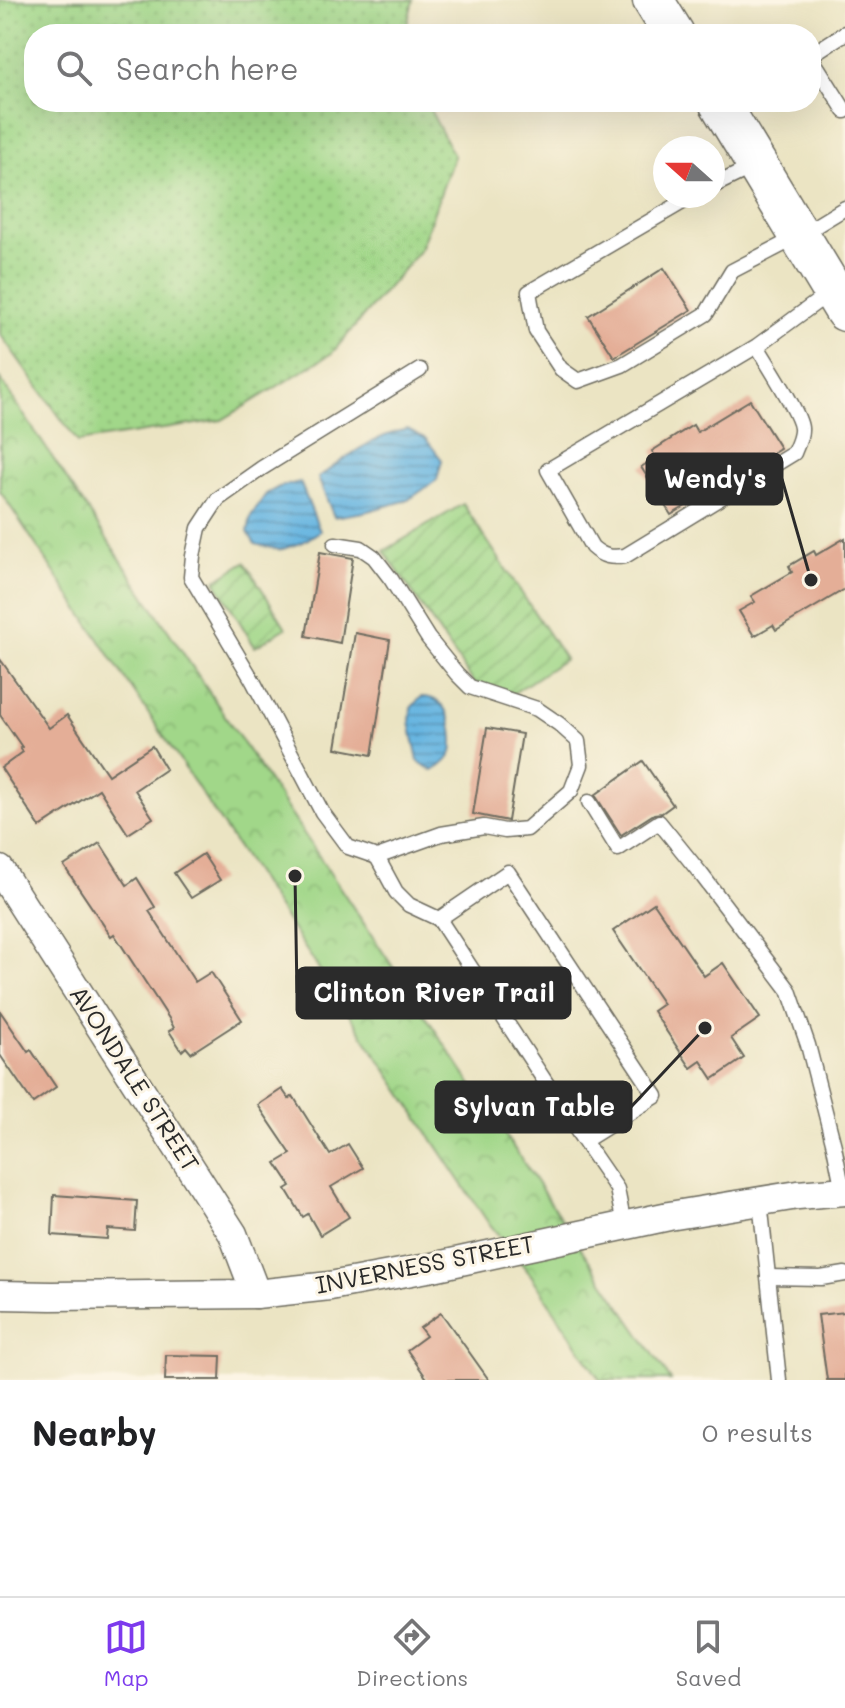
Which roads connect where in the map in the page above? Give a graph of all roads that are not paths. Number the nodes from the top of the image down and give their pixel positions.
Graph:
1 (653, 0) edge
2 (668, 24) edge
3 (845, 33) edge
4 (821, 49) edge
5 (821, 72) edge
6 (845, 111) edge
7 (732, 112) edge
8 (758, 164) junction
9 (725, 180) edge
10 (672, 208) edge
11 (845, 208) edge
12 (799, 236) junction
13 (835, 290) edge
14 (757, 346) junction
15 (420, 370) dead end
16 (335, 544) dead end
17 (589, 802) dead end
18 (377, 857) junction
19 (0, 870) edge
20 (439, 919) junction
21 (584, 1141) junction
22 (844, 1191) edge
23 (760, 1201) junction
24 (624, 1225) junction
25 (845, 1274) edge
26 (768, 1277) junction
27 (256, 1294) junction
28 (0, 1295) edge
29 (779, 1380) edge

1 - 2 main road
3 - 4 lane
5 - 6 lane
7 - 8 main road
8 - 9 lane
8 - 12 main road
10 - 12 lane
11 - 12 lane
12 - 13 main road
13 - 14 lane
14 - 14 lane
15 - 18 lane
16 - 18 lane
17 - 22 lane
18 - 20 lane
19 - 27 street, AVONDALE STREET
20 - 21 lane
20 - 21 lane
21 - 24 lane
22 - 23 street, INVERNESS STREET
23 - 24 street, INVERNESS STREET
23 - 26 lane
24 - 27 street, INVERNESS STREET
25 - 26 lane
26 - 29 lane
27 - 28 street, INVERNESS STREET

